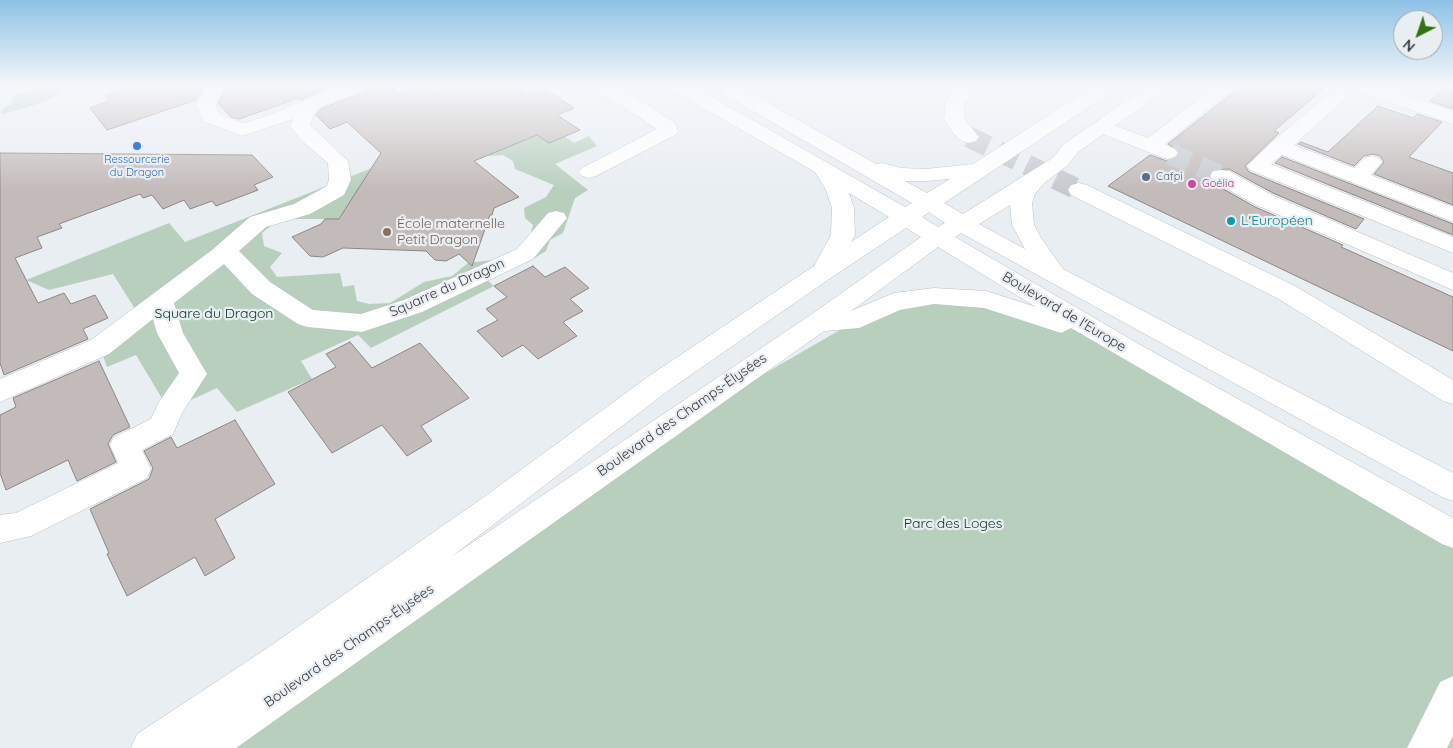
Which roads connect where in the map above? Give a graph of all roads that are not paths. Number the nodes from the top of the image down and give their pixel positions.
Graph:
1 (217, 120) edge
2 (274, 120) edge
3 (302, 120) edge
4 (657, 120) edge
5 (738, 120) edge
6 (783, 120) edge
7 (955, 120) edge
8 (1054, 120) edge
9 (1112, 120) edge
10 (1184, 120) edge
11 (1309, 120) edge
12 (1102, 127) junction
13 (242, 130) junction
14 (309, 137) junction
15 (969, 137) tunnel mouth
16 (1150, 146) junction
17 (1279, 146) junction
18 (1170, 154) tunnel mouth
19 (857, 162) junction
20 (823, 168) junction
21 (976, 170) junction
22 (590, 172) dead end
23 (1221, 176) tunnel mouth
24 (1036, 178) junction
25 (1079, 190) tunnel mouth
26 (917, 210) junction
27 (1453, 215) edge
28 (556, 218) dead end
29 (962, 224) junction
30 (938, 237) junction
31 (1453, 246) edge
32 (225, 251) junction
33 (823, 271) junction
34 (1055, 274) junction
35 (1453, 282) edge
36 (161, 300) junction
37 (818, 322) junction
38 (1134, 354) junction
39 (0, 391) edge
40 (1453, 394) edge
41 (1453, 488) edge
42 (10, 528) edge
43 (1453, 534) edge
44 (1453, 695) edge
45 (151, 748) edge
46 (203, 748) edge
47 (1427, 748) edge

1 - 13 main road
2 - 13 main road
3 - 14 main road
4 - 22 main road
5 - 20 main road, Boulevard de l'Europe
6 - 19 main road, Boulevard de l'Europe
7 - 15 main road
8 - 21 main road, Boulevard des Champs-Élysées
9 - 12 main road, Boulevard des Champs-Élysées
10 - 16 main road
11 - 17 main road
12 - 16 main road
12 - 24 main road, Boulevard des Champs-Élysées
13 - 14 main road
14 - 32 main road
16 - 18 main road
17 - 27 main road
17 - 31 main road
19 - 21 main road
19 - 26 main road, Boulevard de l'Europe
20 - 26 main road, Boulevard de l'Europe
20 - 33 main road
21 - 26 main road, Boulevard des Champs-Élysées
23 - 35 main road
24 - 29 main road, Boulevard des Champs-Élysées
24 - 34 main road
25 - 40 main road
26 - 29 main road, Boulevard de l'Europe
26 - 30 main road, Boulevard de l'Europe
26 - 33 main road, Boulevard des Champs-Élysées
28 - 32 main road, Squarre du Dragon
29 - 30 main road, Boulevard des Champs-Élysées
29 - 34 main road, Boulevard de l'Europe
30 - 37 main road, Boulevard des Champs-Élysées
30 - 38 main road, Boulevard de l'Europe
32 - 36 main road
33 - 45 main road, Boulevard des Champs-Élysées
34 - 41 main road, Boulevard de l'Europe
36 - 39 main road
36 - 42 main road
37 - 38 main road
37 - 46 main road, Boulevard des Champs-Élysées
38 - 43 main road, Boulevard de l'Europe
44 - 47 main road

